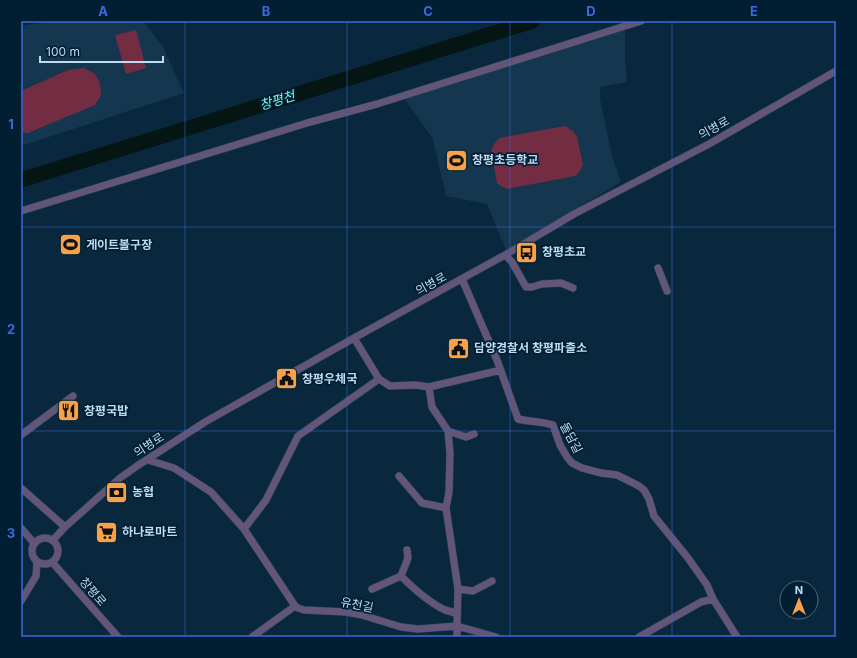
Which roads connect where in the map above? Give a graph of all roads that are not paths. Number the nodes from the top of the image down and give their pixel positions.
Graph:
1 (641, 21) edge
2 (836, 71) edge
3 (21, 212) edge
4 (505, 255) junction
5 (658, 268) dead end
6 (462, 279) junction
7 (573, 288) dead end
8 (667, 291) dead end
9 (354, 338) junction
10 (501, 370) junction
11 (379, 379) junction
12 (429, 387) junction
13 (73, 396) dead end
14 (448, 431) junction
15 (474, 434) dead end
16 (21, 435) edge
17 (148, 460) junction
18 (399, 476) dead end
19 (21, 488) edge
20 (446, 508) junction
21 (66, 527) junction
22 (21, 528) edge
23 (244, 529) junction
24 (53, 540) junction
25 (34, 543) junction
26 (407, 550) dead end
27 (37, 562) junction
28 (52, 562) junction
29 (402, 576) junction
30 (492, 581) dead end
31 (372, 589) dead end
32 (458, 589) junction
33 (714, 599) junction
34 (21, 601) edge
35 (295, 606) junction
36 (458, 614) junction
37 (457, 626) junction
38 (118, 637) edge
39 (252, 637) edge
40 (457, 637) edge
41 (496, 637) edge
42 (639, 637) edge
43 (737, 637) edge

1 - 3 street
2 - 4 street, 의병로
4 - 6 street, 의병로
4 - 7 street
5 - 8 street
6 - 9 street, 의병로
6 - 10 street, 돌담길
9 - 11 street
9 - 17 street, 의병로
10 - 12 street
10 - 33 street, 돌담길
11 - 12 street
11 - 23 street
12 - 14 street
13 - 16 street
14 - 15 street
14 - 20 street
17 - 21 street, 의병로
17 - 23 street
18 - 20 street
19 - 21 street
20 - 32 street
21 - 24 street, 의병로
22 - 25 street
23 - 35 street
24 - 25 street
24 - 28 street
25 - 27 street
26 - 29 street
27 - 28 street
27 - 34 street
28 - 38 street, 창평로
29 - 31 street
29 - 36 street
30 - 32 street
32 - 36 street
33 - 42 street
33 - 43 street
35 - 37 street, 유천길
35 - 39 street
36 - 37 street
37 - 40 street
37 - 41 street

